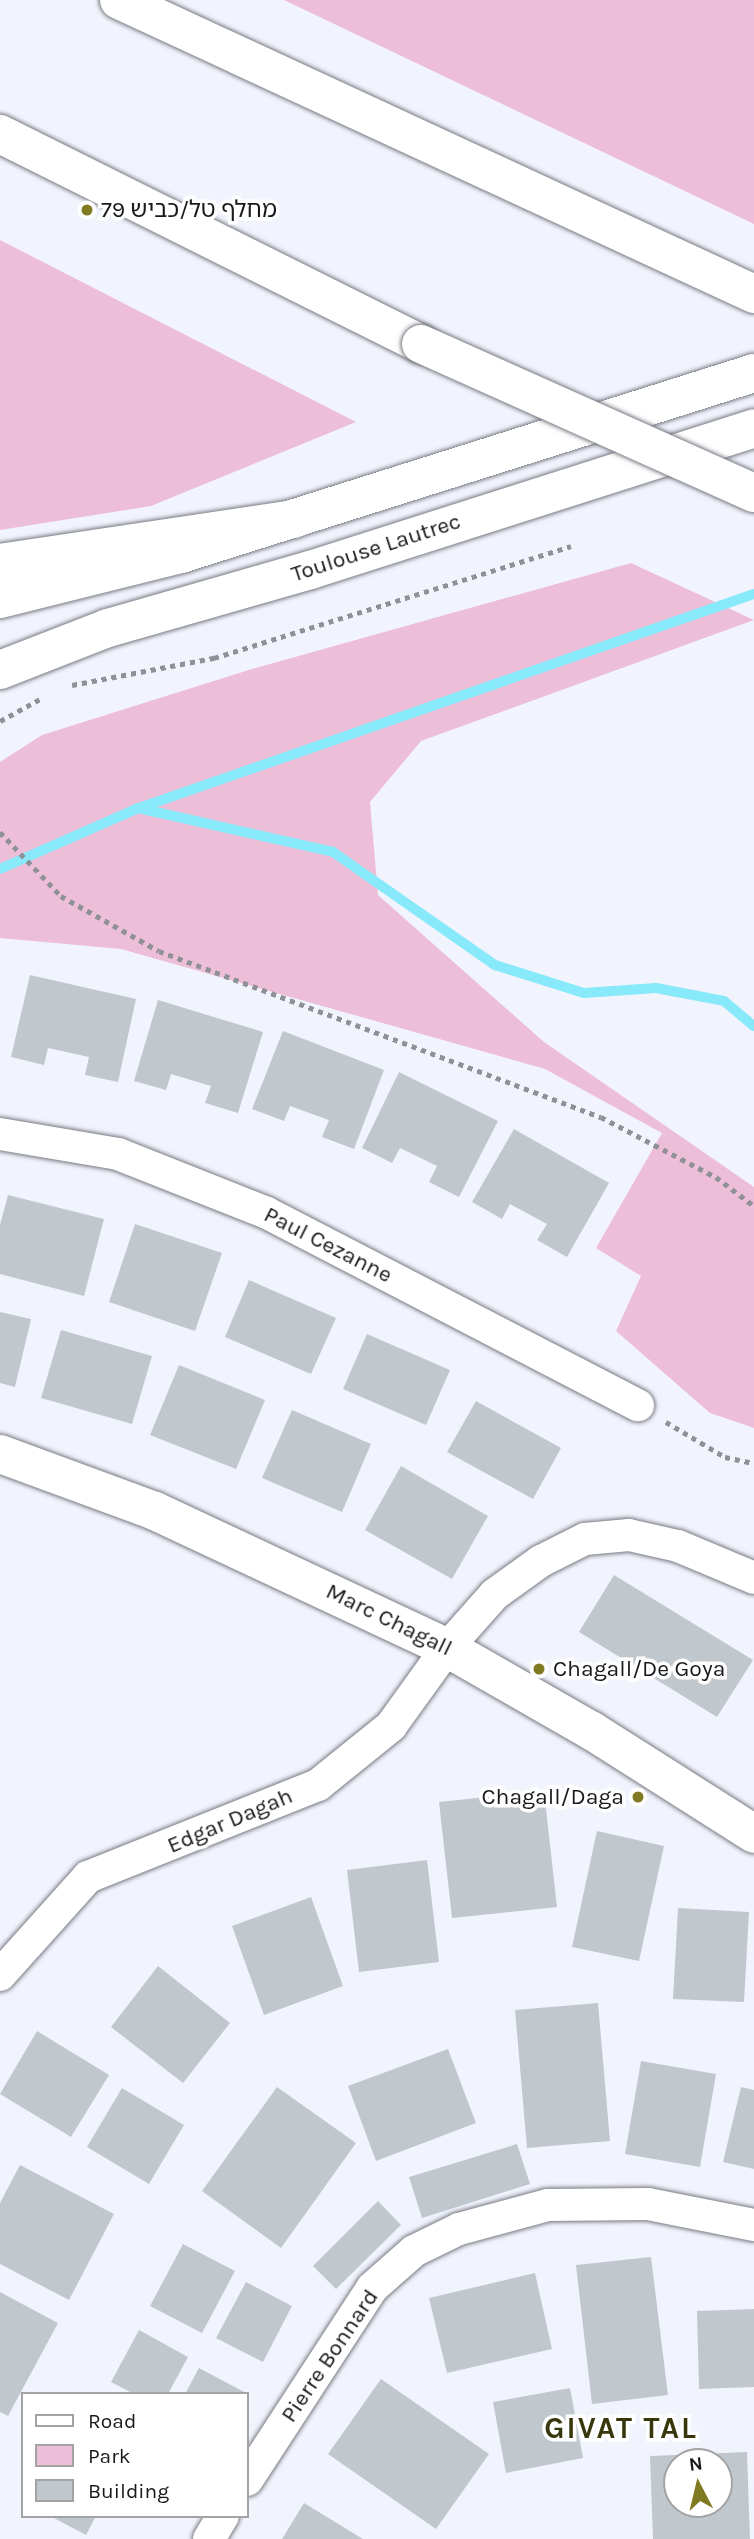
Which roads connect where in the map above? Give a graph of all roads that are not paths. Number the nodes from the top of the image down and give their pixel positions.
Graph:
1 (119, 0) edge
2 (148, 0) edge
3 (304, 88) junction
4 (0, 134) edge
5 (754, 294) edge
6 (754, 373) edge
7 (754, 428) edge
8 (754, 493) edge
9 (294, 519) junction
10 (0, 563) edge
11 (0, 599) edge
12 (0, 670) edge
13 (0, 1134) edge
14 (638, 1405) road end
15 (0, 1454) edge
16 (754, 1578) edge
17 (447, 1648) junction
18 (754, 1834) edge
19 (0, 1975) edge
20 (754, 2225) edge
21 (248, 2478) edge
22 (222, 2518) edge
23 (208, 2539) edge

1 - 3 main road
2 - 3 main road
3 - 5 main road
4 - 8 main road, bridge
6 - 9 main road
7 - 12 main road, Toulouse Lautrec
9 - 10 main road
9 - 11 main road
13 - 14 street, Paul Cezanne
15 - 17 main road, Marc Chagall
16 - 17 street, Edgar Dagah
17 - 18 main road, Marc Chagall
17 - 19 street, Edgar Dagah
20 - 21 street, Pierre Bonnard
22 - 23 street

